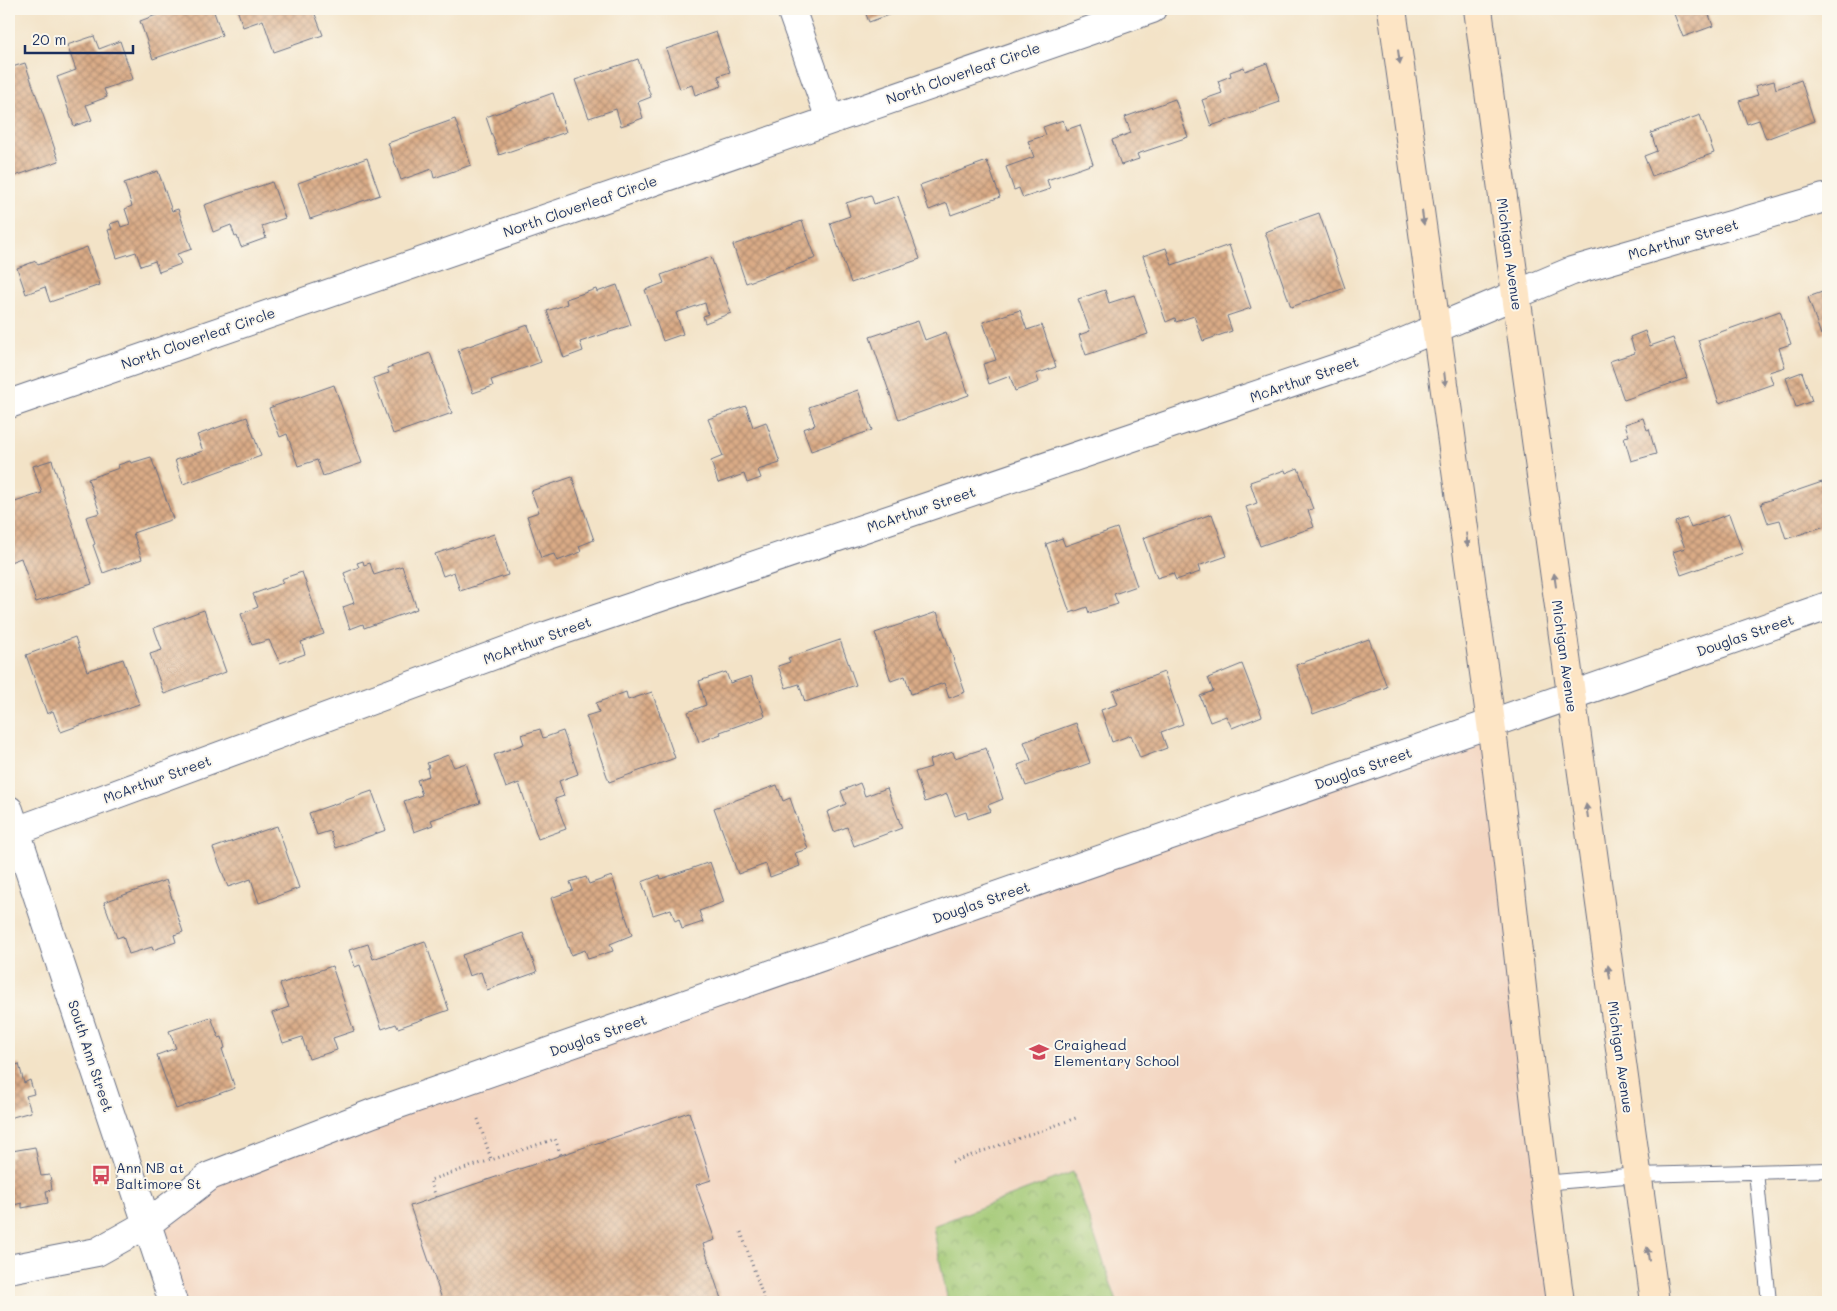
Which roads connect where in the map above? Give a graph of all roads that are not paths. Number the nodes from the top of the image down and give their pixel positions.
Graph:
1 (791, 9) edge
2 (1152, 9) edge
3 (1392, 9) edge
4 (1478, 9) edge
5 (830, 119) junction
6 (1828, 199) edge
7 (1516, 295) junction
8 (1438, 328) junction
9 (9, 404) edge
10 (1828, 606) edge
11 (1571, 696) junction
12 (1491, 724) junction
13 (12, 821) edge
14 (1828, 1170) edge
15 (1756, 1172) junction
16 (1637, 1175) junction
17 (1543, 1183) junction
18 (147, 1224) junction
19 (9, 1269) edge
20 (173, 1302) edge
21 (1560, 1302) edge
22 (1655, 1302) edge
23 (1769, 1302) edge

1 - 5 street
2 - 5 street, North Cloverleaf Circle
3 -> 8 main road
4 - 7 main road, Michigan Avenue
5 - 9 street, North Cloverleaf Circle
6 - 7 street, McArthur Street
7 - 8 street, McArthur Street
11 -> 7 main road, Michigan Avenue
8 -> 12 main road
8 - 13 street, McArthur Street
10 - 11 street, Douglas Street
11 - 12 street, Douglas Street
16 -> 11 main road, Michigan Avenue
12 - 17 main road
12 - 18 street, Douglas Street
13 - 18 street, South Ann Street
14 - 15 lane
15 - 16 lane
15 - 23 lane
16 - 17 lane
22 -> 16 main road, Michigan Avenue
17 - 21 main road
18 - 19 street, Douglas Street
18 - 20 street, South Ann Street

